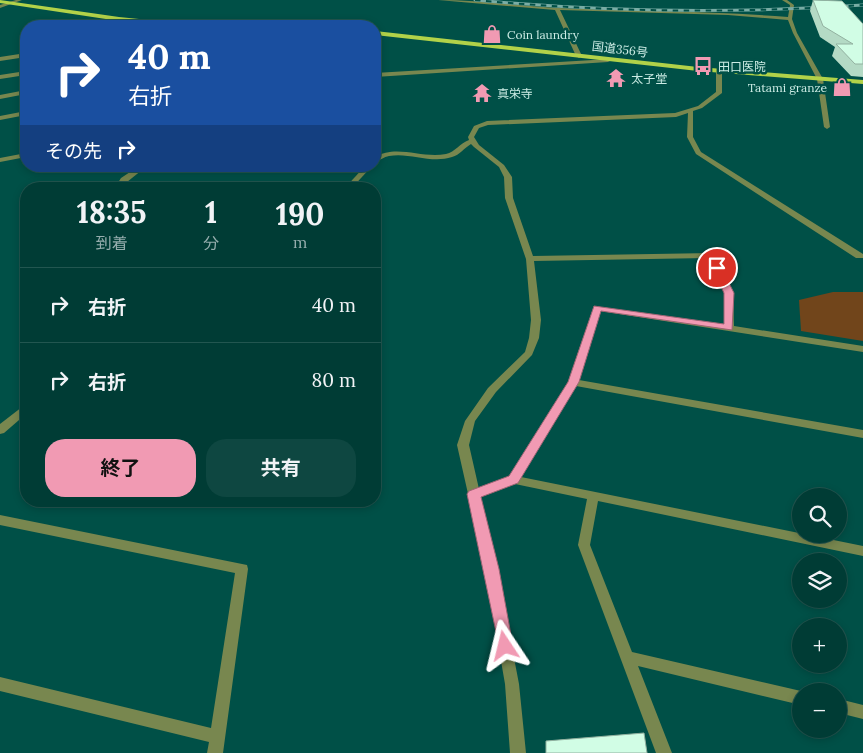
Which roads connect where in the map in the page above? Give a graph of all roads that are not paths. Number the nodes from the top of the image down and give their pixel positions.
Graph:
1 (20, 0) edge
2 (440, 0) edge
3 (784, 0) edge
4 (0, 1) edge
5 (13, 2) junction
6 (0, 7) edge
7 (557, 9) junction
8 (790, 19) junction
9 (131, 20) edge
10 (381, 34) edge
11 (20, 56) edge
12 (579, 56) junction
13 (0, 59) edge
14 (608, 60) junction
15 (719, 71) junction
16 (20, 74) edge
17 (381, 75) edge
18 (0, 78) edge
19 (820, 79) junction
20 (863, 82) edge
21 (20, 93) edge
22 (0, 97) edge
23 (691, 112) junction
24 (20, 115) edge
25 (0, 118) edge
26 (827, 126) dead end
27 (473, 141) junction
28 (20, 156) edge
29 (381, 157) edge
30 (0, 160) edge
31 (135, 172) edge
32 (363, 172) edge
33 (122, 182) edge
34 (354, 182) edge
35 (861, 258) edge
36 (530, 259) junction
37 (729, 328) junction
38 (863, 349) edge
39 (574, 382) junction
40 (20, 414) edge
41 (0, 430) edge
42 (863, 434) edge
43 (514, 480) junction
44 (474, 494) junction
45 (593, 498) junction
46 (0, 520) edge
47 (863, 551) edge
48 (629, 658) junction
49 (0, 684) edge
50 (792, 696) edge
51 (847, 708) edge
52 (863, 712) edge
53 (218, 737) junction
54 (215, 753) edge
55 (518, 753) edge
56 (664, 753) edge

1 - 5 street
2 - 7 street
3 - 8 street
4 - 5 highway
5 - 6 street
5 - 9 highway
7 - 8 street
7 - 12 street
8 - 19 street
10 - 12 highway, 国道356号
11 - 13 street
12 - 14 highway, 国道356号
14 - 15 highway, 国道356号
14 - 17 street
15 - 19 highway, 国道356号
15 - 23 street
16 - 18 street
19 - 20 highway, 国道356号
19 - 26 street
21 - 22 street
23 - 27 street
23 - 35 street
24 - 25 street
27 - 29 street
27 - 36 street
28 - 30 street
31 - 33 street
32 - 34 street
36 - 37 street
36 - 44 street
37 - 38 street
37 - 39 street
39 - 42 street
39 - 43 street
40 - 41 street
43 - 44 street
43 - 45 street
44 - 55 street
45 - 47 street
45 - 48 street
46 - 53 street
48 - 50 street
48 - 56 street
49 - 53 street
51 - 52 street
53 - 54 street

